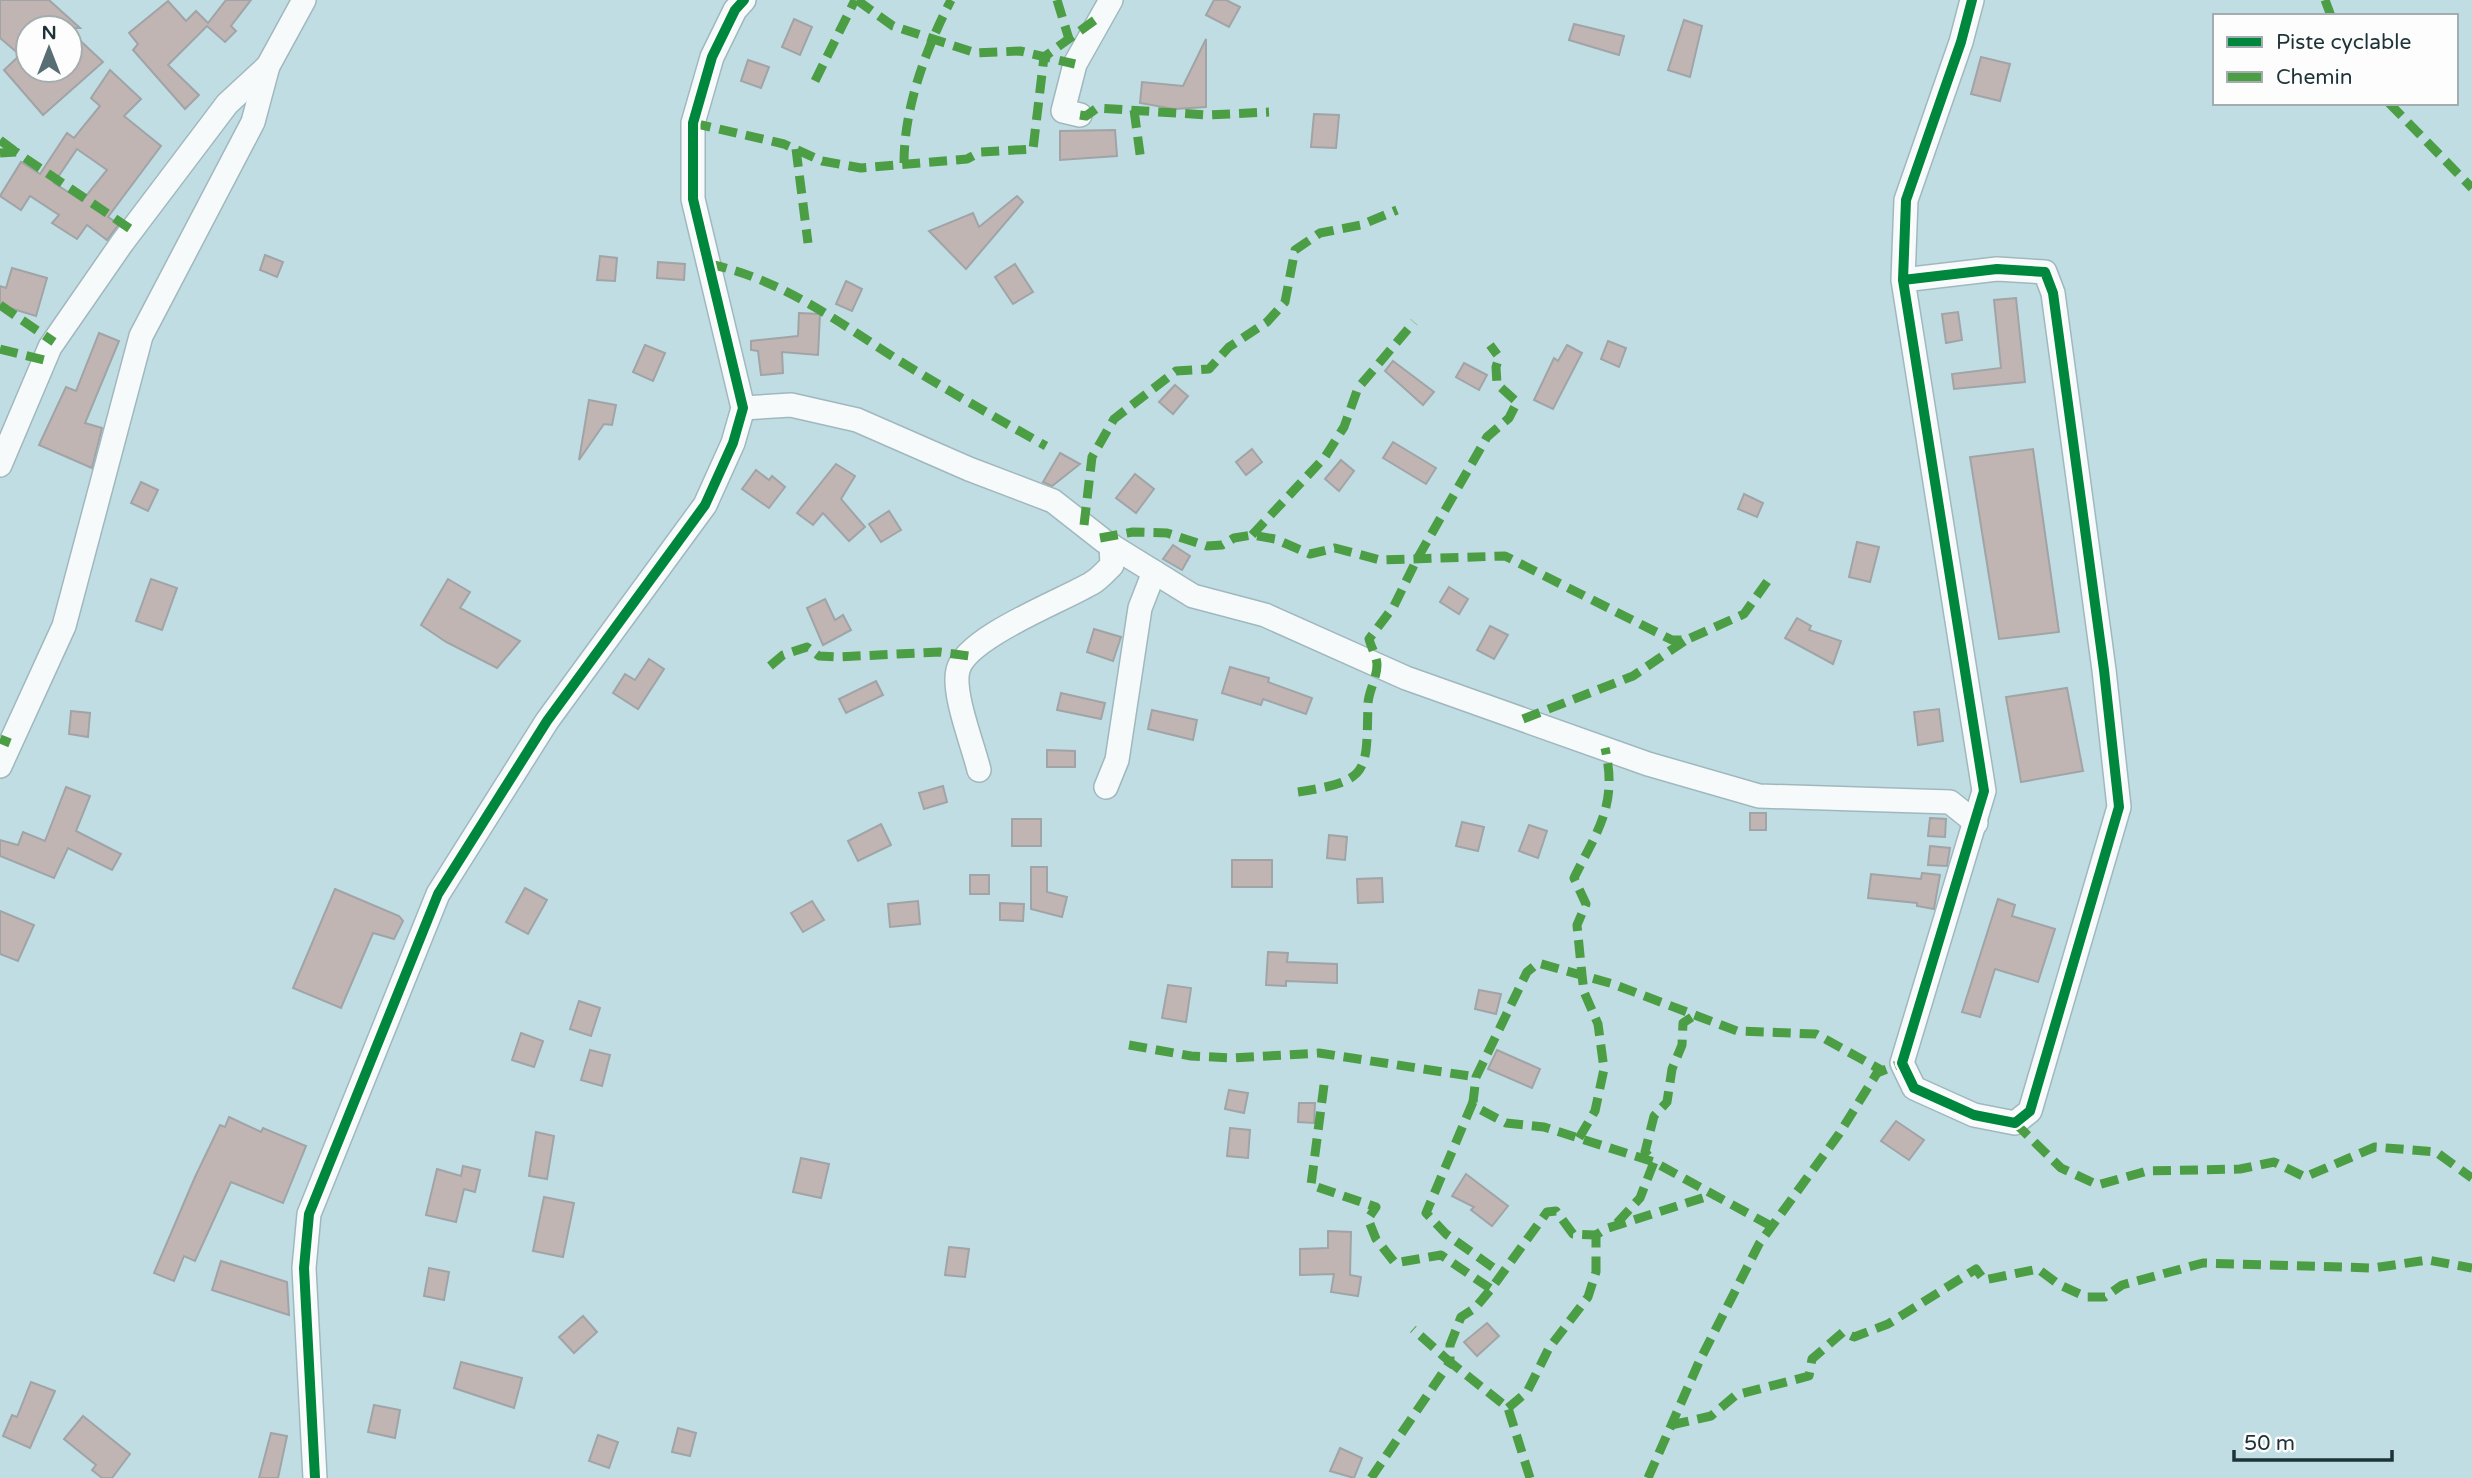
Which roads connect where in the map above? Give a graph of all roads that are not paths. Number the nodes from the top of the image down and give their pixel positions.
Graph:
1 (304, 0) edge
2 (744, 0) edge
3 (1111, 0) edge
4 (1972, 0) edge
5 (268, 66) junction
6 (1080, 115) dead end
7 (1903, 280) junction
8 (743, 408) junction
9 (7, 426) edge
10 (0, 465) edge
11 (1111, 545) junction
12 (1154, 572) junction
13 (0, 766) edge
14 (979, 770) dead end
15 (1106, 787) dead end
16 (1976, 823) junction
17 (315, 1478) edge

1 - 5 street
2 - 8 street
3 - 6 street
4 - 7 street
5 - 9 street
5 - 13 street
7 - 16 street
7 - 16 street
8 - 11 street
8 - 17 street
9 - 10 street
11 - 12 street
11 - 14 street
12 - 15 street
12 - 16 street

